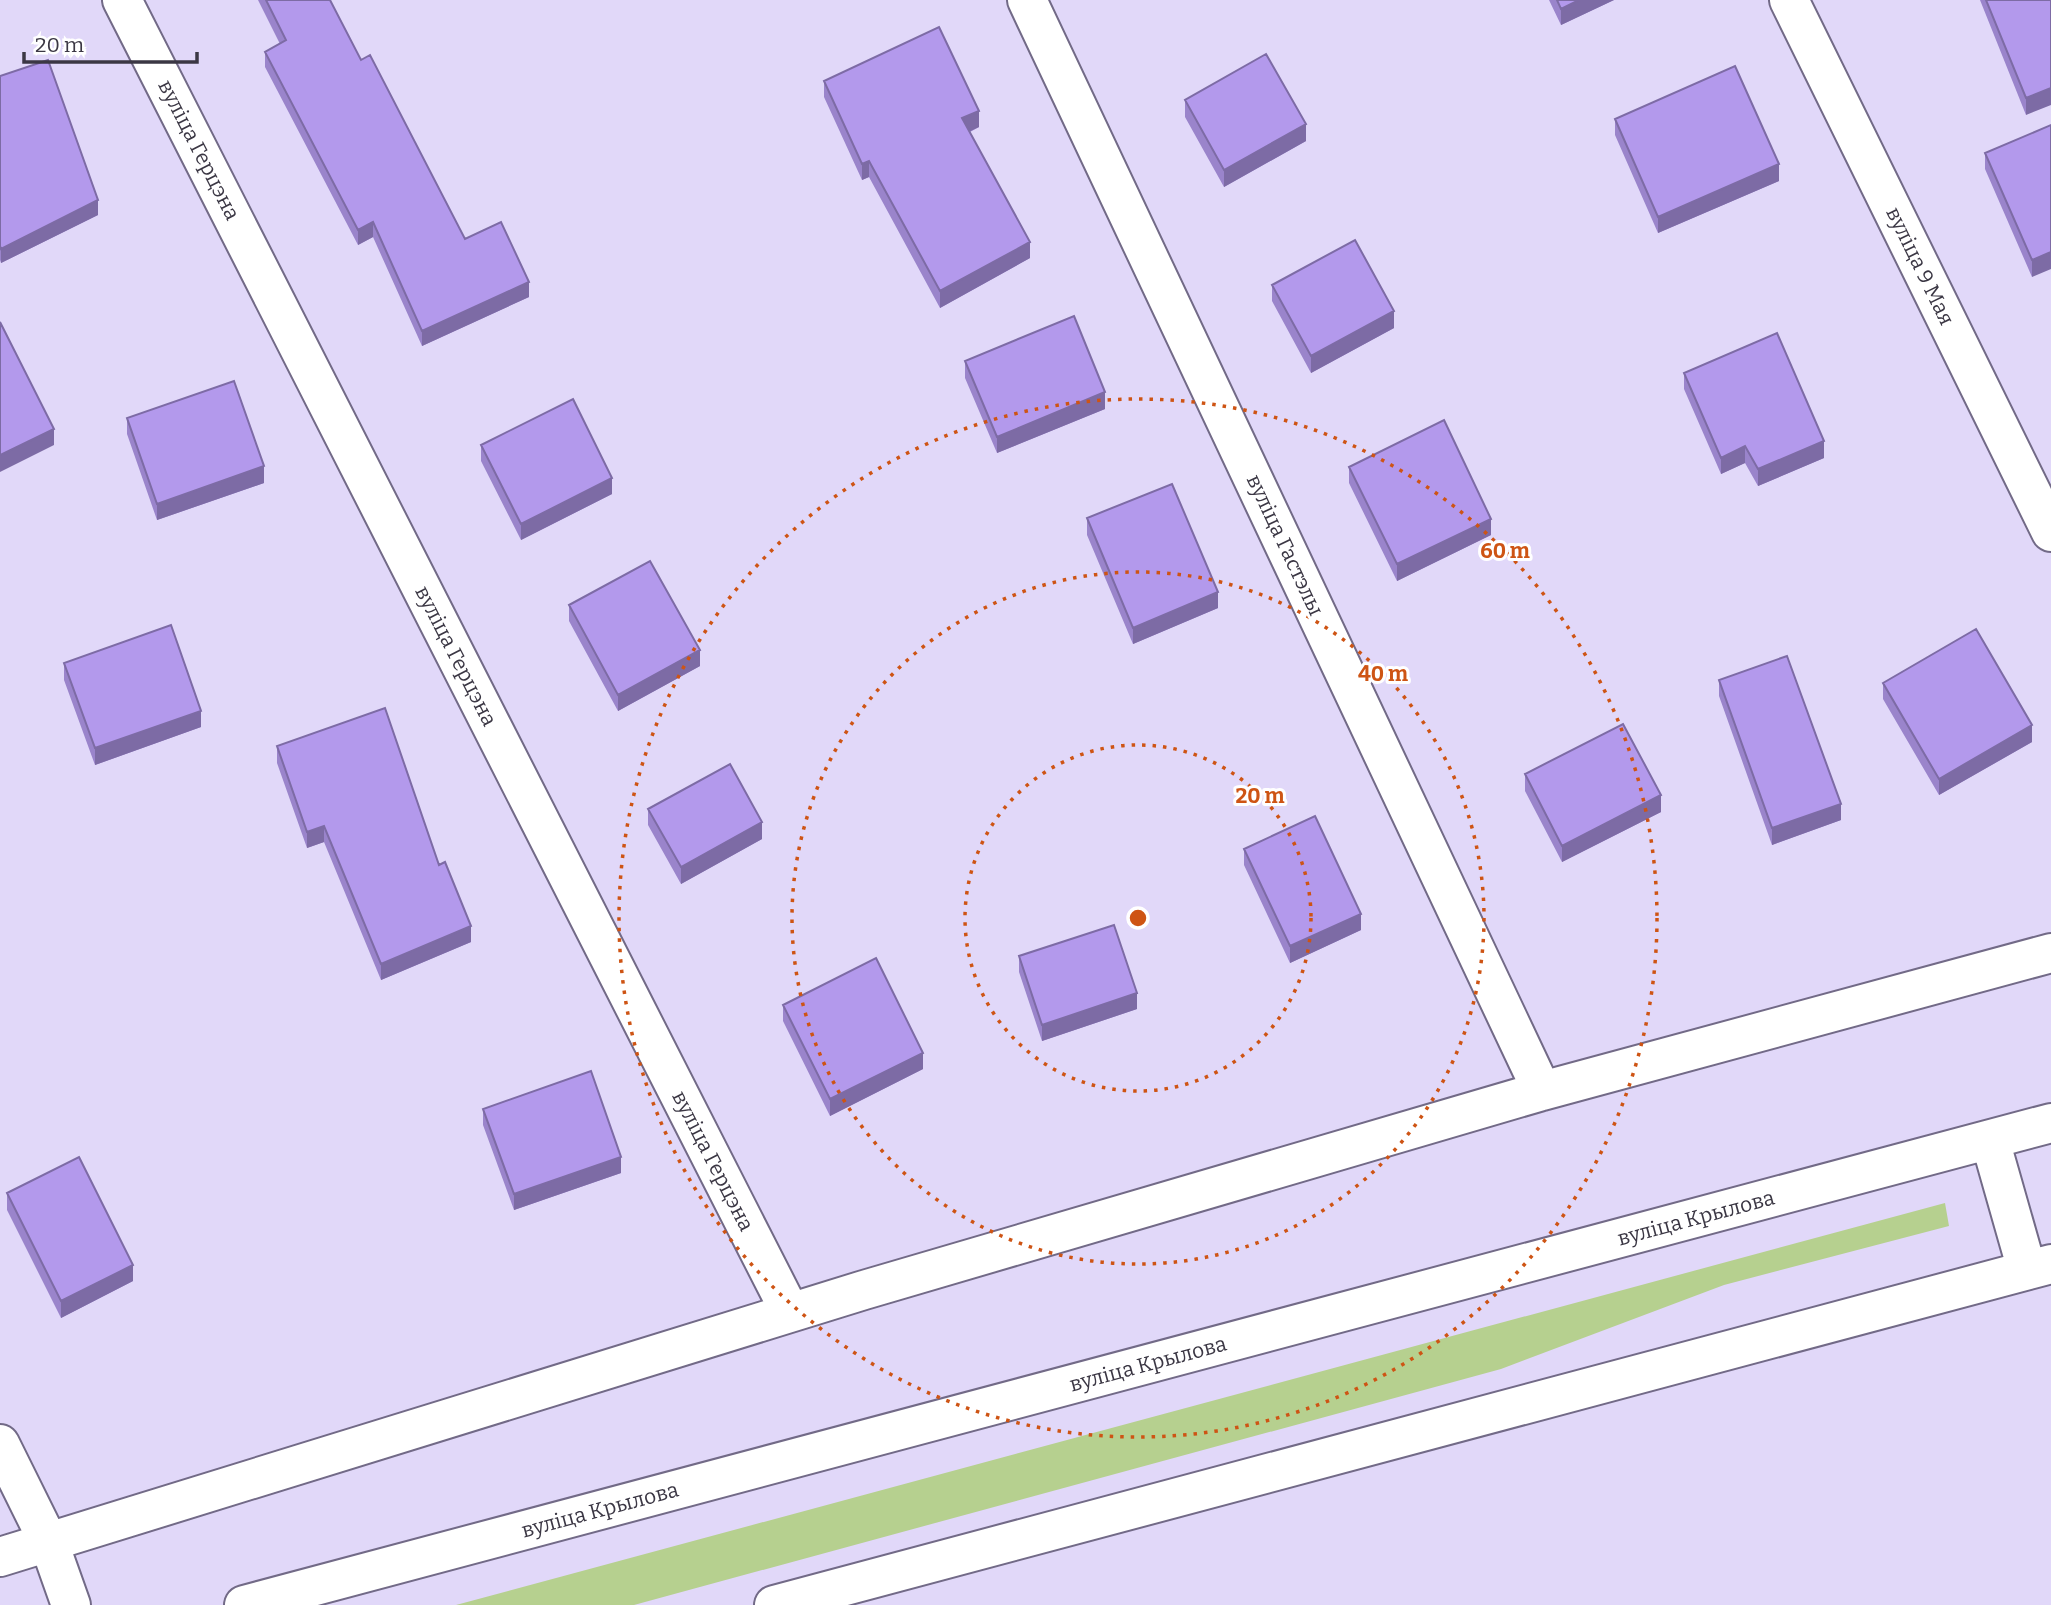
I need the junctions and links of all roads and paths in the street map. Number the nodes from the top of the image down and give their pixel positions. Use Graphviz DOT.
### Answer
graph roads {
  1 [pos="122,0"];
  2 [pos="1027,0"];
  3 [pos="1789,0"];
  4 [pos="2051,532"];
  5 [pos="2051,953"];
  6 [pos="1542,1091"];
  7 [pos="2051,1123"];
  8 [pos="1990,1140"];
  9 [pos="2039,1267"];
  10 [pos="790,1311"];
  11 [pos="0,1444"];
  12 [pos="49,1543"];
  13 [pos="0,1557"];
  14 [pos="71,1605"];
  15 [pos="244,1605"];
  16 [pos="774,1605"];
  1 -- 10 [label="street, вуліца Герцэна"];
  2 -- 6 [label="street, вуліца Гастэлы"];
  3 -- 4 [label="street, вуліца 9 Мая"];
  5 -- 6 [label="street"];
  6 -- 10 [label="street"];
  7 -- 8 [label="street, вуліца Крылова"];
  8 -- 9 [label="street"];
  8 -- 15 [label="street, вуліца Крылова"];
  9 -- 16 [label="street"];
  10 -- 12 [label="street"];
  11 -- 12 [label="street"];
  12 -- 13 [label="street"];
  12 -- 14 [label="street"];
}
